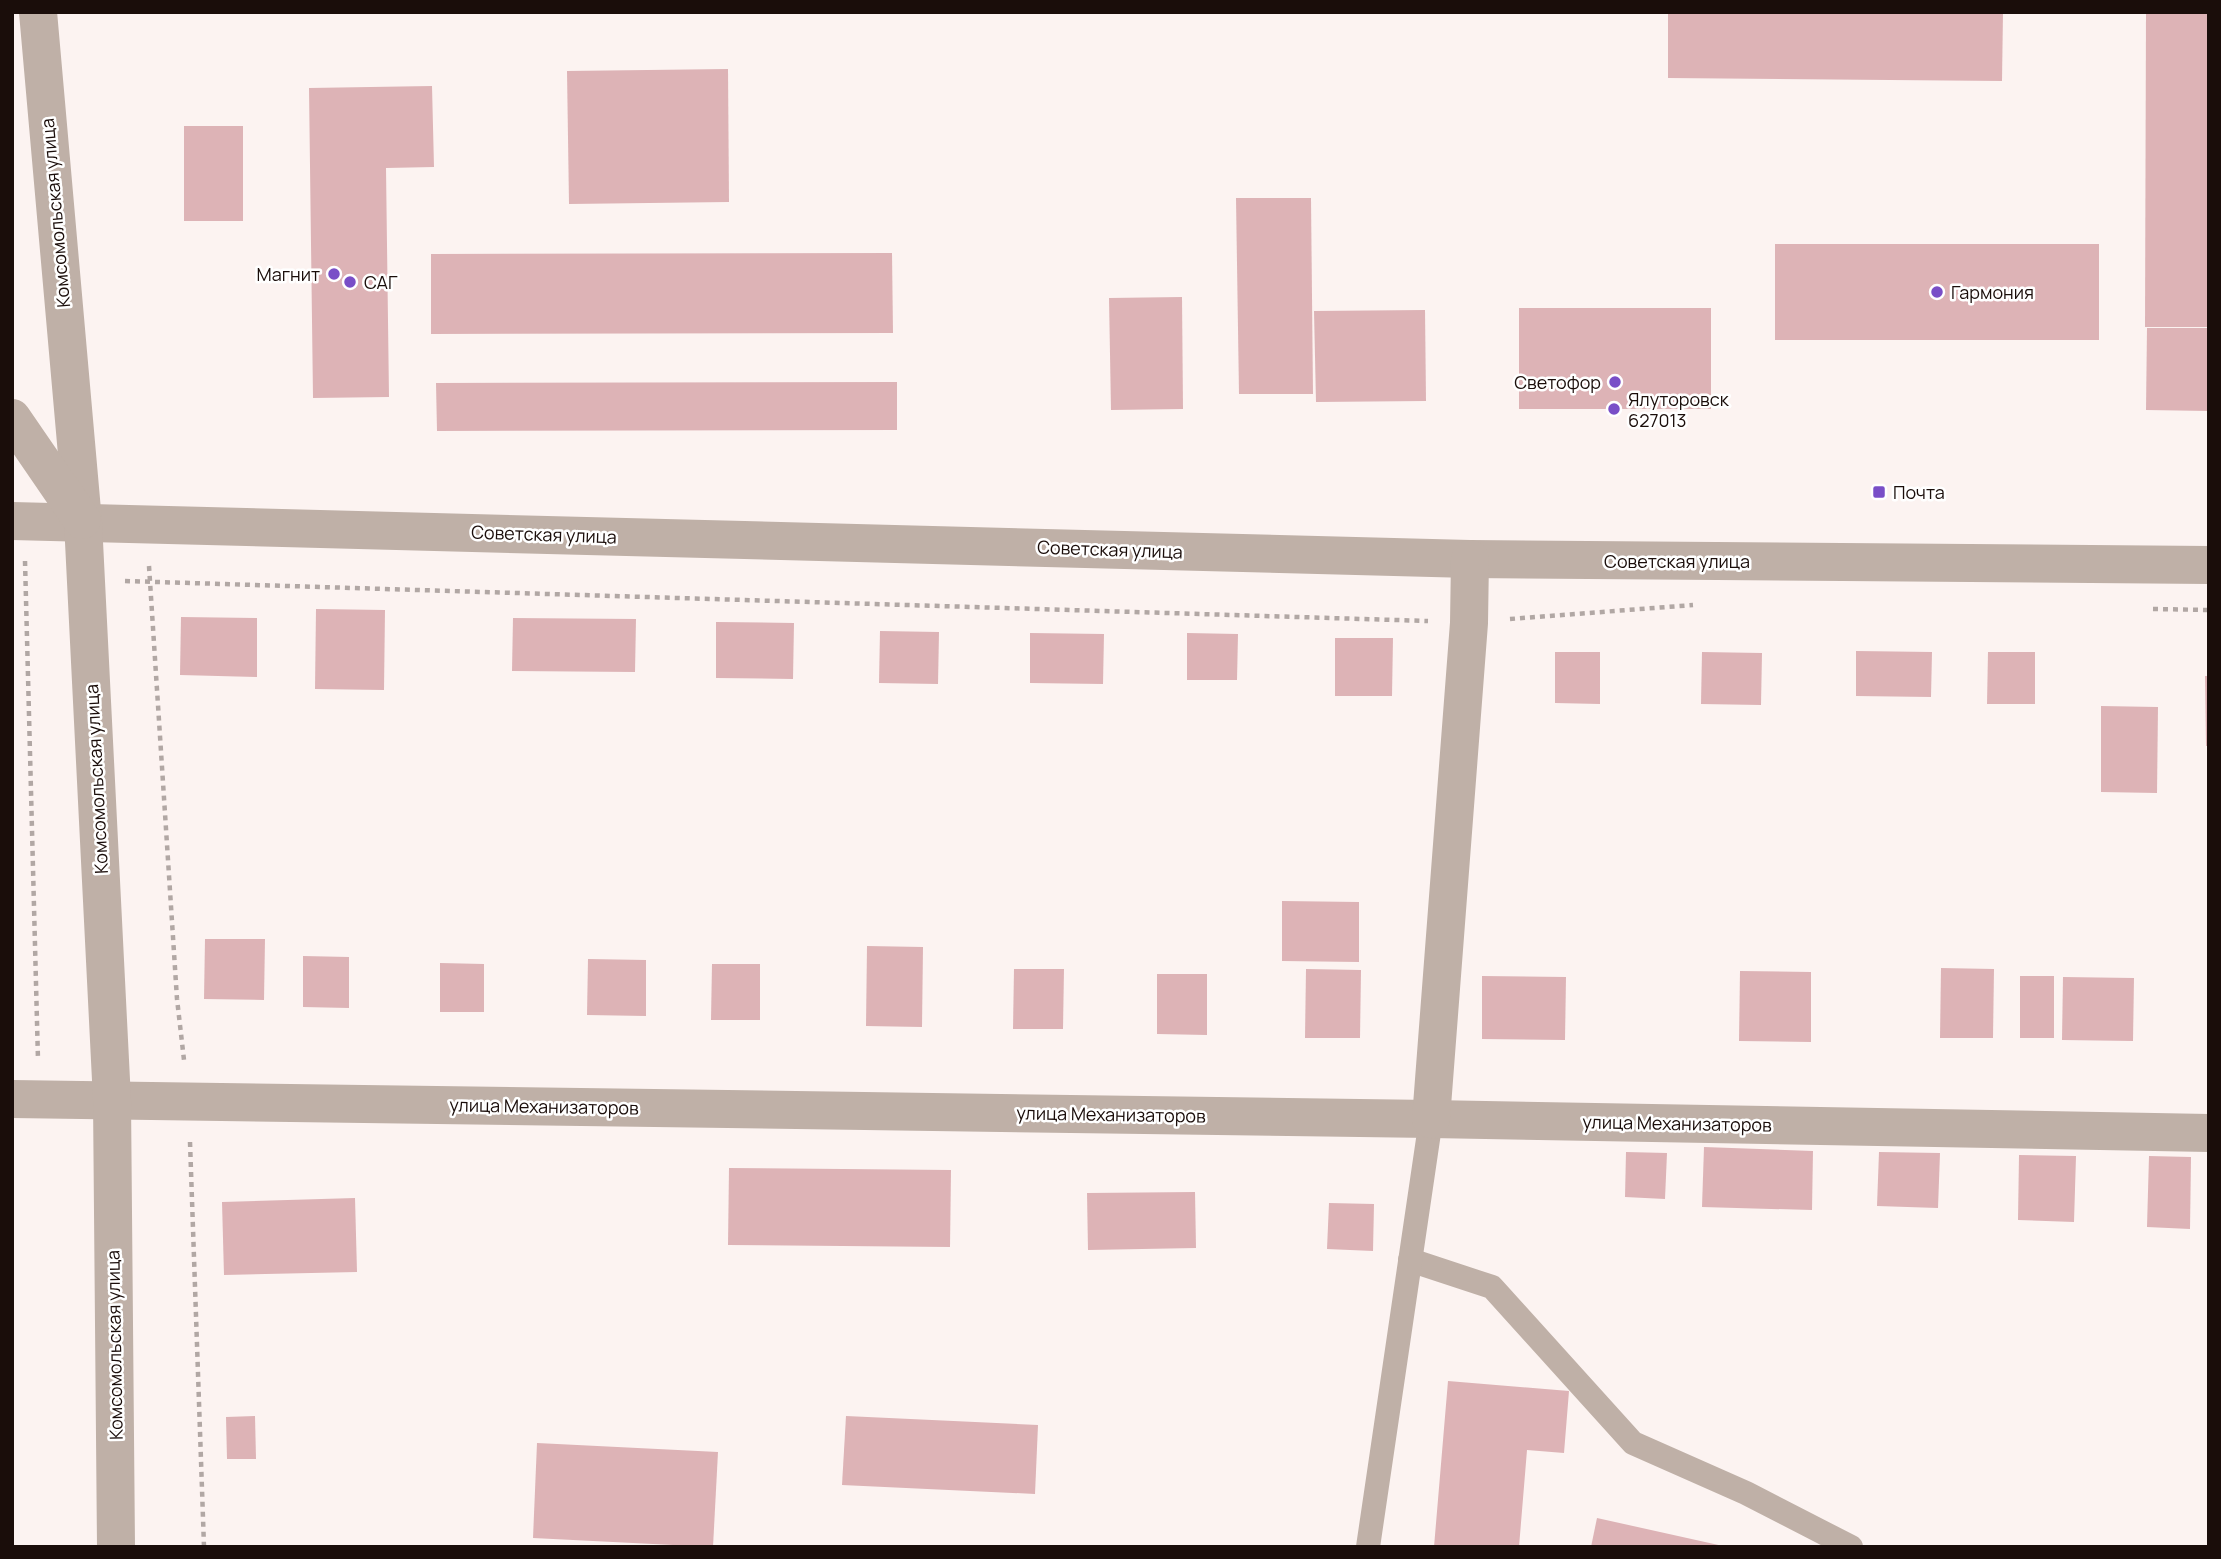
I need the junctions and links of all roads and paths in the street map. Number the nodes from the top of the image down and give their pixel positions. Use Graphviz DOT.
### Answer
graph roads {
  1 [pos="38,12"];
  2 [pos="12,418"];
  3 [pos="18,521"];
  4 [pos="83,522"];
  5 [pos="146,524"];
  6 [pos="1470,559"];
  7 [pos="2209,565"];
  8 [pos="86,579"];
  9 [pos="150,582"];
  10 [pos="1704,604"];
  11 [pos="2141,609"];
  12 [pos="2209,610"];
  13 [pos="1469,623"];
  14 [pos="26,1099"];
  15 [pos="111,1100"];
  16 [pos="189,1101"];
  17 [pos="1431,1119"];
  18 [pos="2209,1133"];
  19 [pos="1410,1260"];
  20 [pos="116,1547"];
  21 [pos="204,1547"];
  22 [pos="1368,1547"];
  23 [pos="1851,1547"];
  1 -- 4 [label="street, Комсомольская улица"];
  2 -- 4 [label="street"];
  3 -- 4 [label="street, Советская улица"];
  3 -- 14 [label="path"];
  4 -- 5 [label="street, Советская улица"];
  4 -- 8 [label="street, Комсомольская улица"];
  5 -- 6 [label="street, Советская улица"];
  5 -- 9 [label="path"];
  6 -- 7 [label="street, Советская улица"];
  6 -- 13 [label="street"];
  8 -- 9 [label="path"];
  8 -- 15 [label="street, Комсомольская улица"];
  9 -- 13 [label="path"];
  9 -- 16 [label="path"];
  10 -- 13 [label="path"];
  11 -- 12 [label="path"];
  13 -- 17 [label="street"];
  14 -- 15 [label="street, улица Механизаторов"];
  15 -- 16 [label="street, улица Механизаторов"];
  15 -- 20 [label="street, Комсомольская улица"];
  16 -- 17 [label="street, улица Механизаторов"];
  16 -- 21 [label="path"];
  17 -- 18 [label="street, улица Механизаторов"];
  17 -- 19 [label="lane"];
  19 -- 22 [label="lane"];
  19 -- 23 [label="lane"];
}
